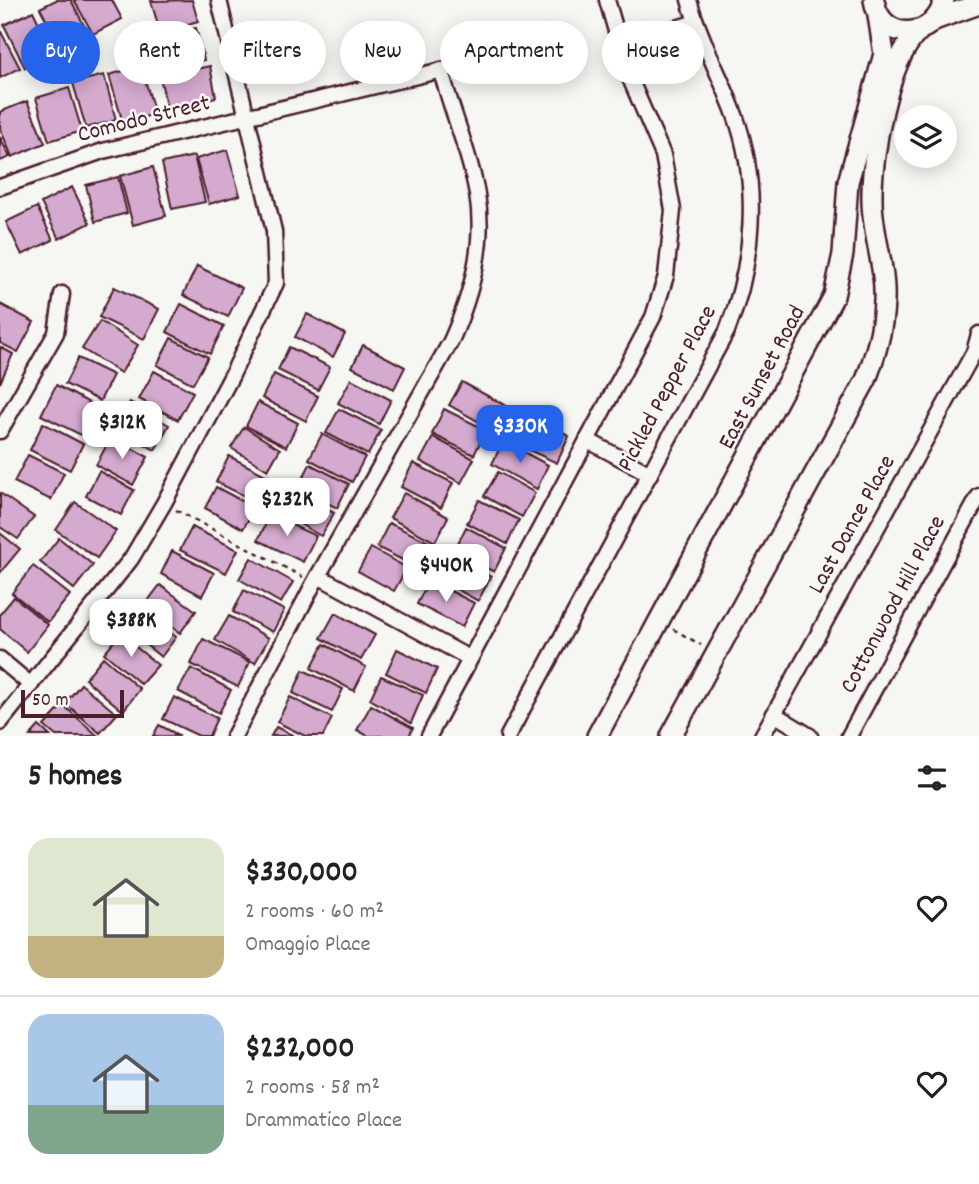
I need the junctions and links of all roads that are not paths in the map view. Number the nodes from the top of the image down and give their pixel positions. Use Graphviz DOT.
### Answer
graph roads {
  1 [pos="219,0"];
  2 [pos="607,0"];
  3 [pos="689,0"];
  4 [pos="944,0"];
  5 [pos="979,4"];
  6 [pos="876,8"];
  7 [pos="937,19"];
  8 [pos="612,21"];
  9 [pos="695,21"];
  10 [pos="918,32"];
  11 [pos="704,43"];
  12 [pos="440,70"];
  13 [pos="445,84"];
  14 [pos="634,84"];
  15 [pos="247,118"];
  16 [pos="0,187"];
  17 [pos="62,294"];
  18 [pos="979,334"];
  19 [pos="976,354"];
  20 [pos="0,431"];
  21 [pos="587,440"];
  22 [pos="650,474"];
  23 [pos="979,496"];
  24 [pos="316,580"];
  25 [pos="469,658"];
  26 [pos="0,659"];
  27 [pos="31,685"];
  28 [pos="774,714"];
  29 [pos="0,723"];
  30 [pos="234,736"];
  31 [pos="429,736"];
  32 [pos="508,736"];
  33 [pos="597,736"];
  34 [pos="671,736"];
  35 [pos="762,736"];
  36 [pos="810,736"];
  37 [pos="849,736"];
  1 -- 15 [label="street"];
  2 -- 8 [label="street"];
  3 -- 9 [label="street, Pickled Pepper Place"];
  4 -- 7 [label="main road"];
  5 -- 7 [label="main road"];
  6 -- 10 [label="main road"];
  6 -- 33 [label="main road, East Sunset Road"];
  7 -- 10 [label="main road"];
  10 -- 34 [label="main road"];
  11 -- 22 [label="street, Pickled Pepper Place"];
  12 -- 15 [label="street, Comodo Street"];
  13 -- 24 [label="street"];
  14 -- 21 [label="street"];
  15 -- 16 [label="street, Comodo Street"];
  15 -- 27 [label="street"];
  17 -- 20 [label="street"];
  18 -- 19 [label="street, Last Dance Place"];
  19 -- 28 [label="street, Last Dance Place"];
  21 -- 22 [label="street"];
  21 -- 25 [label="street"];
  22 -- 32 [label="street, Pickled Pepper Place"];
  23 -- 37 [label="street, Cottonwood Hill Place"];
  24 -- 25 [label="street"];
  24 -- 30 [label="street"];
  25 -- 31 [label="street"];
  26 -- 27 [label="street"];
  27 -- 29 [label="street"];
  28 -- 35 [label="street, Last Dance Place"];
  28 -- 36 [label="street"];
}
